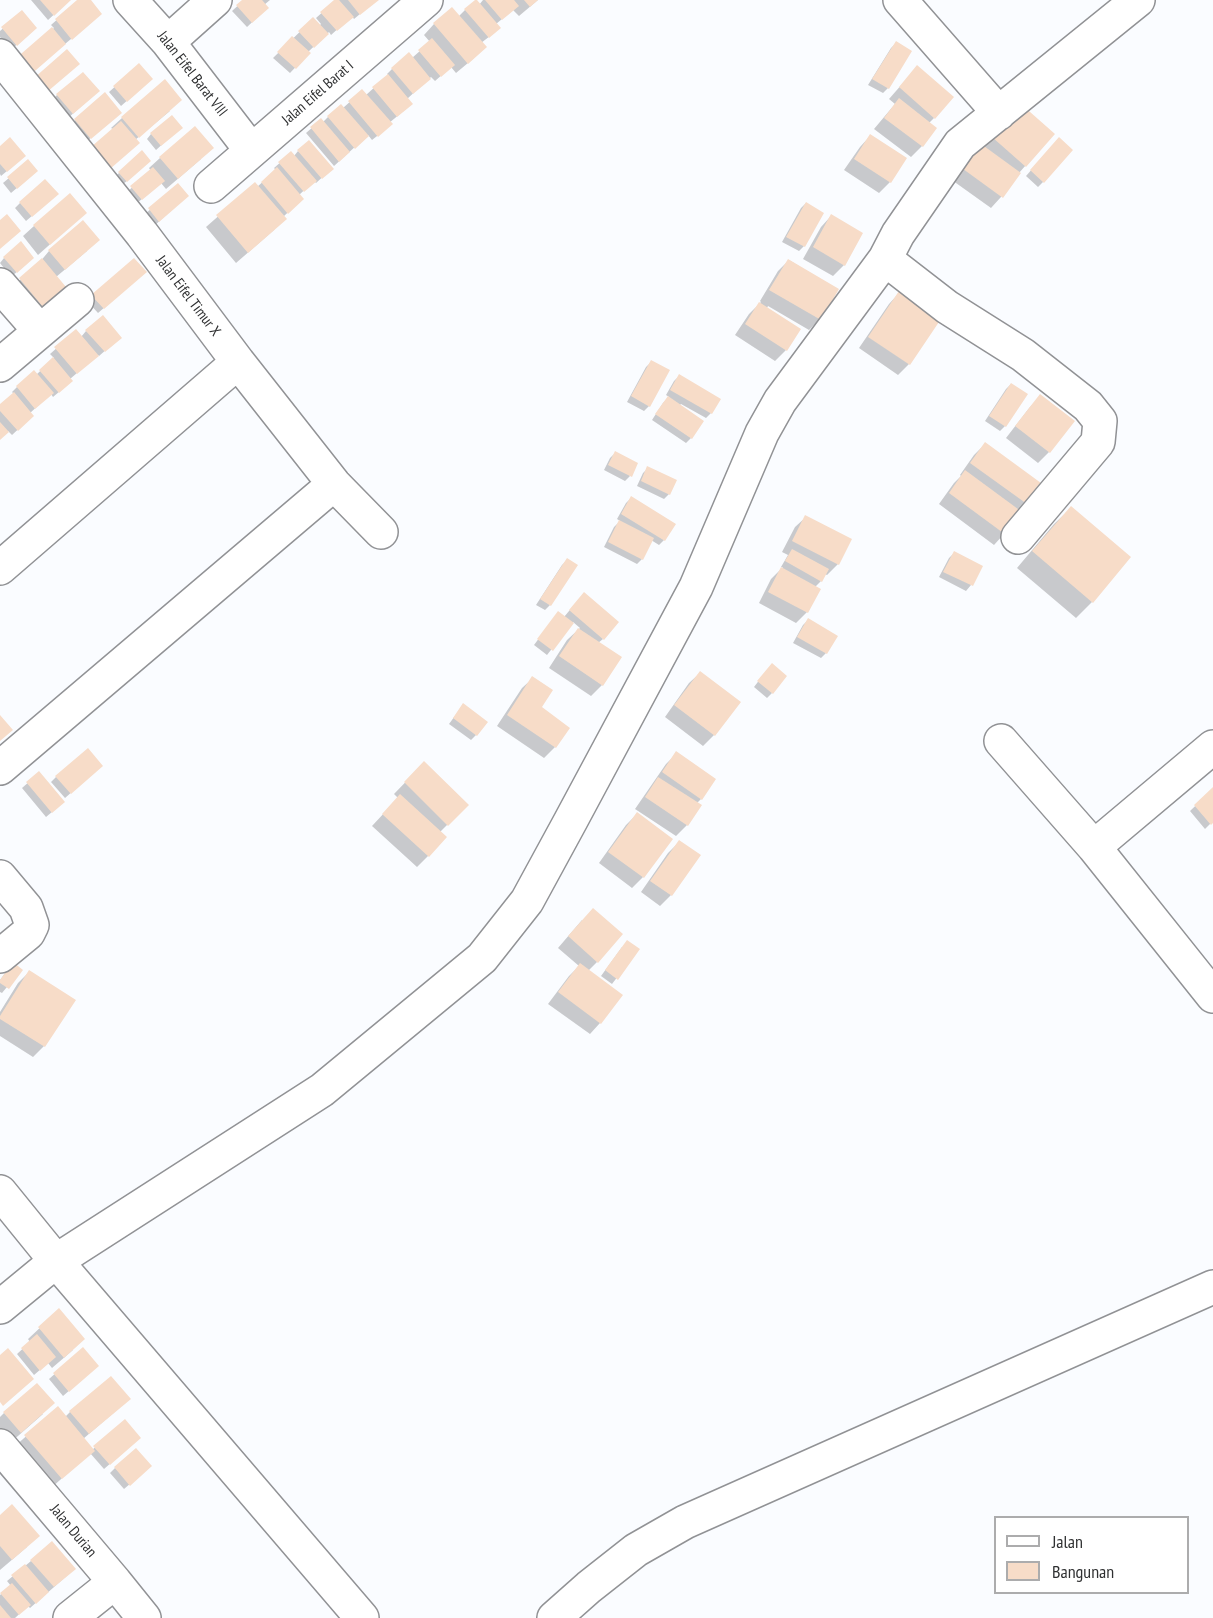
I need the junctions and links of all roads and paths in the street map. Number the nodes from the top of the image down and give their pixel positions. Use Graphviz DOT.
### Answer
graph roads {
  1 [pos="130,0"];
  2 [pos="215,0"];
  3 [pos="426,0"];
  4 [pos="900,0"];
  5 [pos="1138,0"];
  6 [pos="168,42"];
  7 [pos="0,56"];
  8 [pos="999,113"];
  9 [pos="251,150"];
  10 [pos="211,186"];
  11 [pos="885,259"];
  12 [pos="0,285"];
  13 [pos="77,300"];
  14 [pos="40,331"];
  15 [pos="238,362"];
  16 [pos="0,365"];
  17 [pos="334,484"];
  18 [pos="381,532"];
  19 [pos="1018,537"];
  20 [pos="0,568"];
  21 [pos="1001,741"];
  22 [pos="1213,747"];
  23 [pos="0,768"];
  24 [pos="1094,847"];
  25 [pos="0,876"];
  26 [pos="0,956"];
  27 [pos="1213,996"];
  28 [pos="0,1192"];
  29 [pos="56,1261"];
  30 [pos="1213,1287"];
  31 [pos="0,1307"];
  32 [pos="6,1465"];
  33 [pos="115,1582"];
  34 [pos="70,1618"];
  35 [pos="144,1618"];
  36 [pos="362,1618"];
  37 [pos="555,1618"];
  1 -- 6 [label="street, Jalan Eifel Barat VIII"];
  2 -- 6 [label="street"];
  3 -- 9 [label="street, Jalan Eifel Barat I"];
  4 -- 8 [label="street"];
  5 -- 8 [label="street"];
  6 -- 9 [label="street, Jalan Eifel Barat VIII"];
  7 -- 15 [label="street, Jalan Eifel Timur X"];
  8 -- 11 [label="street"];
  9 -- 10 [label="street, Jalan Eifel Barat I"];
  11 -- 19 [label="street"];
  11 -- 29 [label="street"];
  12 -- 14 [label="street"];
  13 -- 14 [label="street"];
  14 -- 16 [label="street"];
  15 -- 17 [label="street, Jalan Eifel Timur X"];
  15 -- 20 [label="street"];
  17 -- 18 [label="street, Jalan Eifel Timur X"];
  17 -- 23 [label="street"];
  21 -- 24 [label="street"];
  22 -- 24 [label="street"];
  24 -- 27 [label="street"];
  25 -- 26 [label="street"];
  28 -- 29 [label="street"];
  29 -- 31 [label="street"];
  29 -- 36 [label="street"];
  30 -- 37 [label="street"];
  32 -- 33 [label="street, Jalan Durian"];
  33 -- 34 [label="street"];
  33 -- 35 [label="street, Jalan Durian"];
}
